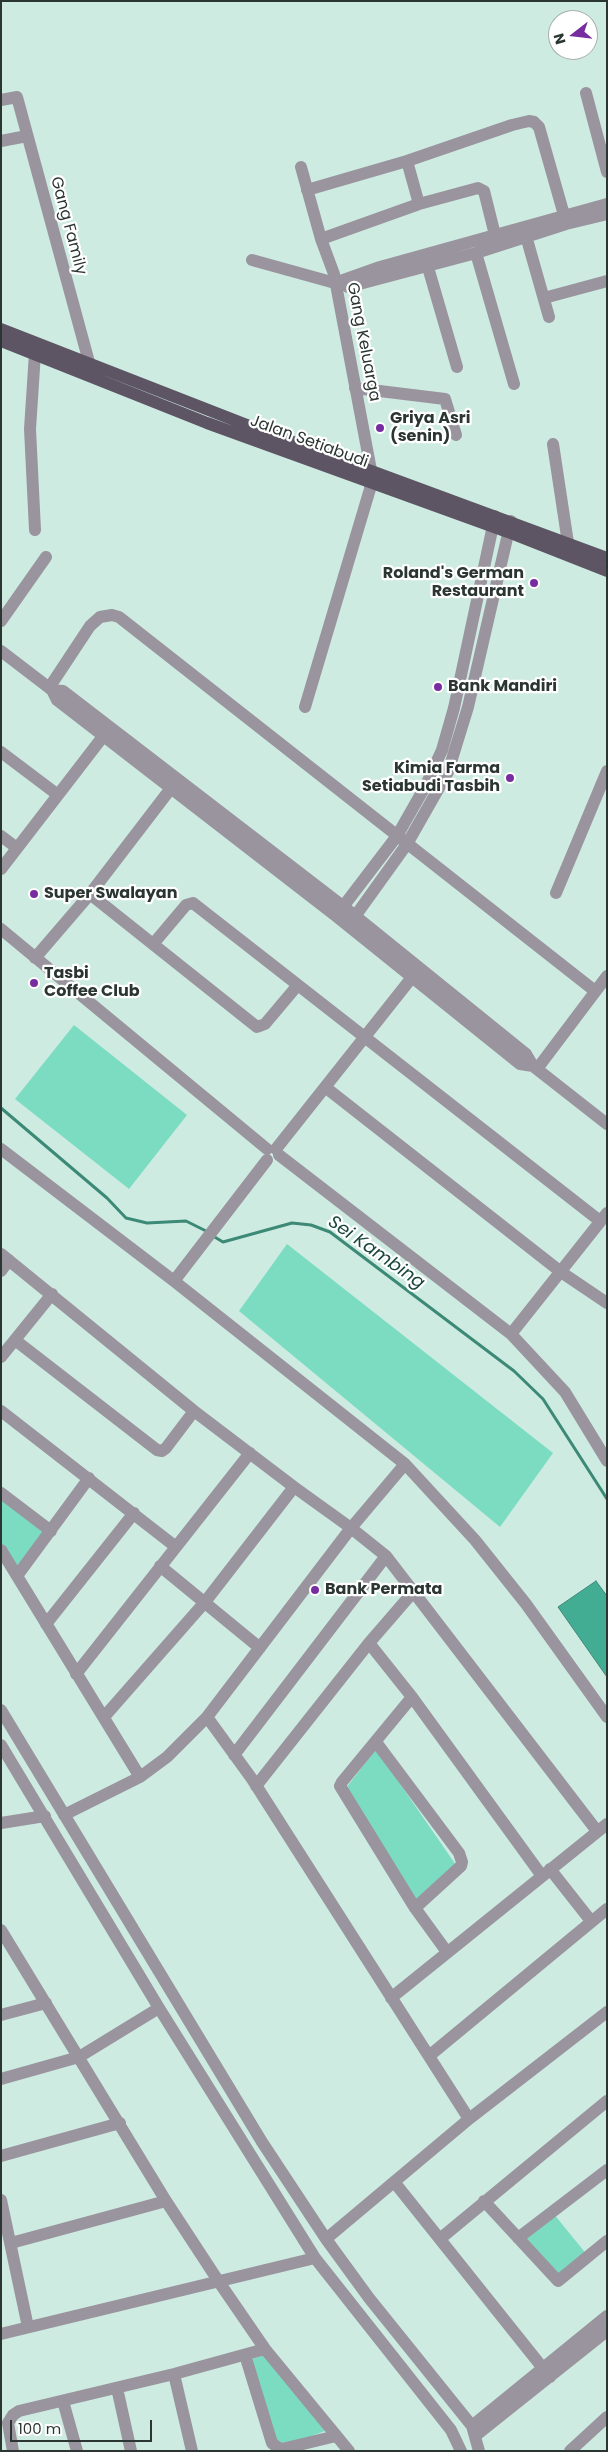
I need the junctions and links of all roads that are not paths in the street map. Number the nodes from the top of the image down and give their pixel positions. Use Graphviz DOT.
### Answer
graph roads {
  1 [pos="586,93"];
  2 [pos="1,100"];
  3 [pos="27,136"];
  4 [pos="1,141"];
  5 [pos="407,161"];
  6 [pos="301,167"];
  7 [pos="607,172"];
  8 [pos="308,190"];
  9 [pos="419,204"];
  10 [pos="607,204"];
  11 [pos="607,214"];
  12 [pos="565,220"];
  13 [pos="526,236"];
  14 [pos="320,239"];
  15 [pos="497,240"];
  16 [pos="476,253"];
  17 [pos="252,260"];
  18 [pos="426,260"];
  19 [pos="607,280"];
  20 [pos="336,283"];
  21 [pos="544,298"];
  22 [pos="548,317"];
  23 [pos="1,329"];
  24 [pos="1,341"];
  25 [pos="35,353"];
  26 [pos="89,362"];
  27 [pos="457,367"];
  28 [pos="514,384"];
  29 [pos="359,388"];
  30 [pos="456,435"];
  31 [pos="553,444"];
  32 [pos="373,479"];
  33 [pos="494,521"];
  34 [pos="509,526"];
  35 [pos="35,530"];
  36 [pos="568,543"];
  37 [pos="46,557"];
  38 [pos="607,558"];
  39 [pos="607,571"];
  40 [pos="1,621"];
  41 [pos="1,651"];
  42 [pos="463,664"];
  43 [pos="477,668"];
  44 [pos="50,689"];
  45 [pos="455,703"];
  46 [pos="468,707"];
  47 [pos="305,708"];
  48 [pos="107,732"];
  49 [pos="1,752"];
  50 [pos="607,771"];
  51 [pos="174,783"];
  52 [pos="58,794"];
  53 [pos="1,836"];
  54 [pos="397,836"];
  55 [pos="407,844"];
  56 [pos="17,848"];
  57 [pos="1,869"];
  58 [pos="556,893"];
  59 [pos="90,894"];
  60 [pos="340,912"];
  61 [pos="352,921"];
  62 [pos="1,930"];
  63 [pos="154,943"];
  64 [pos="35,958"];
  65 [pos="416,972"];
  66 [pos="607,976"];
  67 [pos="297,986"];
  68 [pos="595,991"];
  69 [pos="365,1036"];
  70 [pos="535,1068"];
  71 [pos="325,1087"];
  72 [pos="607,1124"];
  73 [pos="2,1151"];
  74 [pos="272,1153"];
  75 [pos="604,1217"];
  76 [pos="4,1262"];
  77 [pos="560,1272"];
  78 [pos="174,1281"];
  79 [pos="52,1294"];
  80 [pos="607,1304"];
  81 [pos="511,1334"];
  82 [pos="15,1340"];
  83 [pos="1,1357"];
  84 [pos="1,1411"];
  85 [pos="194,1411"];
  86 [pos="250,1453"];
  87 [pos="607,1461"];
  88 [pos="405,1464"];
  89 [pos="89,1478"];
  90 [pos="294,1487"];
  91 [pos="1,1493"];
  92 [pos="134,1513"];
  93 [pos="351,1528"];
  94 [pos="51,1531"];
  95 [pos="176,1547"];
  96 [pos="1,1550"];
  97 [pos="386,1556"];
  98 [pos="160,1566"];
  99 [pos="17,1576"];
  100 [pos="414,1591"];
  101 [pos="205,1602"];
  102 [pos="46,1624"];
  103 [pos="369,1643"];
  104 [pos="260,1648"];
  105 [pos="76,1674"];
  106 [pos="412,1697"];
  107 [pos="1,1710"];
  108 [pos="104,1717"];
  109 [pos="207,1717"];
  110 [pos="607,1717"];
  111 [pos="19,1740"];
  112 [pos="376,1742"];
  113 [pos="3,1747"];
  114 [pos="234,1755"];
  115 [pos="140,1777"];
  116 [pos="256,1786"];
  117 [pos="64,1814"];
  118 [pos="45,1816"];
  119 [pos="1,1823"];
  120 [pos="602,1828"];
  121 [pos="546,1873"];
  122 [pos="104,1882"];
  123 [pos="90,1892"];
  124 [pos="415,1908"];
  125 [pos="607,1909"];
  126 [pos="591,1921"];
  127 [pos="3,1936"];
  128 [pos="447,1952"];
  129 [pos="391,1998"];
  130 [pos="46,2003"];
  131 [pos="159,2008"];
  132 [pos="607,2012"];
  133 [pos="1,2015"];
  134 [pos="429,2056"];
  135 [pos="79,2057"];
  136 [pos="1,2079"];
  137 [pos="607,2101"];
  138 [pos="469,2119"];
  139 [pos="120,2123"];
  140 [pos="262,2142"];
  141 [pos="248,2152"];
  142 [pos="1,2156"];
  143 [pos="607,2170"];
  144 [pos="395,2183"];
  145 [pos="1,2200"];
  146 [pos="166,2201"];
  147 [pos="484,2201"];
  148 [pos="441,2238"];
  149 [pos="518,2238"];
  150 [pos="326,2239"];
  151 [pos="607,2241"];
  152 [pos="11,2243"];
  153 [pos="315,2258"];
  154 [pos="219,2282"];
  155 [pos="369,2298"];
  156 [pos="354,2310"];
  157 [pos="607,2316"];
  158 [pos="28,2327"];
  159 [pos="607,2331"];
  160 [pos="1,2334"];
  161 [pos="265,2349"];
  162 [pos="245,2355"];
  163 [pos="547,2373"];
  164 [pos="174,2374"];
  165 [pos="117,2388"];
  166 [pos="64,2401"];
  167 [pos="607,2417"];
  168 [pos="474,2431"];
  169 [pos="336,2436"];
  170 [pos="13,2451"];
  171 [pos="77,2451"];
  172 [pos="131,2451"];
  173 [pos="192,2451"];
  174 [pos="349,2451"];
  175 [pos="461,2451"];
  176 [pos="479,2451"];
  177 [pos="570,2451"];
  1 -- 7 [label="street"];
  2 -- 3 [label="street, Gang Family"];
  3 -- 4 [label="street"];
  3 -- 26 [label="street, Gang Family"];
  5 -- 8 [label="street"];
  5 -- 9 [label="street"];
  5 -- 12 [label="street"];
  6 -- 8 [label="street, Gang Keluarga"];
  8 -- 14 [label="street, Gang Keluarga"];
  9 -- 14 [label="street"];
  9 -- 15 [label="street"];
  10 -- 12 [label="street"];
  11 -- 12 [label="street"];
  12 -- 13 [label="street"];
  12 -- 15 [label="street"];
  13 -- 15 [label="street"];
  13 -- 21 [label="street"];
  14 -- 20 [label="street, Gang Keluarga"];
  15 -- 16 [label="street"];
  15 -- 18 [label="street"];
  16 -- 18 [label="street"];
  16 -- 28 [label="street"];
  17 -- 20 [label="street"];
  18 -- 20 [label="street"];
  18 -- 27 [label="street"];
  19 -- 21 [label="street"];
  20 -- 29 [label="street, Gang Keluarga"];
  21 -- 22 [label="street"];
  23 -- 26 [label="main road, Jalan Setiabudi"];
  24 -- 25 [label="main road, Jalan Setiabudi"];
  25 -- 32 [label="main road, Jalan Setiabudi"];
  25 -- 35 [label="street"];
  26 -- 32 [label="main road, Jalan Setiabudi"];
  29 -- 30 [label="street"];
  29 -- 32 [label="street, Gang Keluarga"];
  31 -- 36 [label="street"];
  32 -- 33 [label="main road, Jalan Setiabudi"];
  32 -- 47 [label="street"];
  33 -- 34 [label="main road, Jalan Setiabudi"];
  33 -- 42 [label="street"];
  34 -- 36 [label="main road, Jalan Setiabudi"];
  34 -- 39 [label="main road, Jalan Setiabudi"];
  34 -- 43 [label="street"];
  36 -- 38 [label="main road, Jalan Setiabudi"];
  37 -- 40 [label="street"];
  41 -- 44 [label="street"];
  42 -- 43 [label="street"];
  42 -- 45 [label="street"];
  43 -- 46 [label="street"];
  44 -- 48 [label="street"];
  44 -- 54 [label="street"];
  45 -- 46 [label="street"];
  45 -- 54 [label="street"];
  46 -- 55 [label="street"];
  48 -- 51 [label="street"];
  48 -- 52 [label="street"];
  49 -- 52 [label="street"];
  50 -- 58 [label="street"];
  51 -- 59 [label="street"];
  51 -- 60 [label="street"];
  52 -- 56 [label="street"];
  53 -- 56 [label="street"];
  54 -- 55 [label="street"];
  54 -- 60 [label="street"];
  55 -- 61 [label="street"];
  55 -- 68 [label="street"];
  56 -- 57 [label="street"];
  59 -- 63 [label="street"];
  59 -- 64 [label="street"];
  60 -- 61 [label="street"];
  61 -- 65 [label="street"];
  62 -- 64 [label="street"];
  63 -- 67 [label="street"];
  63 -- 67 [label="street"];
  64 -- 74 [label="street"];
  65 -- 69 [label="street"];
  65 -- 70 [label="street"];
  66 -- 68 [label="street"];
  67 -- 69 [label="street"];
  68 -- 70 [label="street"];
  69 -- 71 [label="street"];
  69 -- 75 [label="street"];
  70 -- 72 [label="street"];
  71 -- 74 [label="street"];
  71 -- 77 [label="street"];
  73 -- 78 [label="street"];
  74 -- 78 [label="street"];
  74 -- 81 [label="street"];
  75 -- 77 [label="street"];
  76 -- 79 [label="street"];
  77 -- 80 [label="street"];
  77 -- 81 [label="street"];
  78 -- 88 [label="street"];
  79 -- 82 [label="street"];
  79 -- 85 [label="street"];
  81 -- 87 [label="street"];
  82 -- 83 [label="street"];
  82 -- 85 [label="street"];
  84 -- 89 [label="street"];
  85 -- 86 [label="street"];
  86 -- 90 [label="street"];
  86 -- 95 [label="street"];
  88 -- 93 [label="street"];
  88 -- 110 [label="street"];
  89 -- 92 [label="street"];
  89 -- 94 [label="street"];
  90 -- 93 [label="street"];
  90 -- 101 [label="street"];
  91 -- 94 [label="street"];
  92 -- 95 [label="street"];
  92 -- 102 [label="street"];
  93 -- 97 [label="street"];
  93 -- 104 [label="street"];
  94 -- 99 [label="street"];
  95 -- 98 [label="street"];
  96 -- 99 [label="street"];
  97 -- 100 [label="street"];
  97 -- 114 [label="street"];
  98 -- 101 [label="street"];
  98 -- 105 [label="street"];
  99 -- 102 [label="street"];
  100 -- 103 [label="street"];
  100 -- 120 [label="street"];
  101 -- 104 [label="street"];
  101 -- 108 [label="street"];
  102 -- 105 [label="street"];
  103 -- 106 [label="street"];
  103 -- 116 [label="street"];
  104 -- 109 [label="street"];
  105 -- 108 [label="street"];
  106 -- 112 [label="street"];
  106 -- 121 [label="street"];
  107 -- 111 [label="street"];
  108 -- 115 [label="street"];
  109 -- 114 [label="street"];
  109 -- 115 [label="street"];
  111 -- 113 [label="street"];
  111 -- 117 [label="street"];
  112 -- 124 [label="street"];
  112 -- 124 [label="street"];
  113 -- 118 [label="street"];
  114 -- 116 [label="street"];
  115 -- 117 [label="street"];
  116 -- 129 [label="street"];
  117 -- 122 [label="street"];
  118 -- 119 [label="street"];
  118 -- 123 [label="street"];
  120 -- 121 [label="street"];
  121 -- 126 [label="street"];
  121 -- 128 [label="street"];
  122 -- 123 [label="street"];
  122 -- 140 [label="street"];
  123 -- 131 [label="street"];
  124 -- 128 [label="street"];
  125 -- 126 [label="street"];
  126 -- 134 [label="street"];
  127 -- 130 [label="street"];
  128 -- 129 [label="street"];
  129 -- 134 [label="street"];
  130 -- 133 [label="street"];
  130 -- 135 [label="street"];
  131 -- 135 [label="street"];
  131 -- 141 [label="street"];
  132 -- 138 [label="street"];
  134 -- 138 [label="street"];
  135 -- 136 [label="street"];
  135 -- 139 [label="street"];
  137 -- 147 [label="street"];
  138 -- 144 [label="street"];
  139 -- 142 [label="street"];
  139 -- 146 [label="street"];
  140 -- 141 [label="street"];
  140 -- 150 [label="street"];
  141 -- 153 [label="street"];
  143 -- 149 [label="street"];
  144 -- 148 [label="street"];
  144 -- 150 [label="street"];
  145 -- 152 [label="street"];
  146 -- 152 [label="street"];
  146 -- 154 [label="street"];
  147 -- 148 [label="street"];
  147 -- 149 [label="street"];
  148 -- 163 [label="street"];
  149 -- 151 [label="street"];
  150 -- 155 [label="street"];
  152 -- 158 [label="street"];
  153 -- 154 [label="street"];
  153 -- 156 [label="street"];
  154 -- 158 [label="street"];
  154 -- 161 [label="street"];
  155 -- 156 [label="street"];
  155 -- 168 [label="street"];
  156 -- 175 [label="street"];
  157 -- 163 [label="street"];
  158 -- 160 [label="street"];
  159 -- 163 [label="street"];
  161 -- 162 [label="street"];
  161 -- 169 [label="street"];
  162 -- 164 [label="street"];
  162 -- 169 [label="street"];
  163 -- 168 [label="street"];
  164 -- 165 [label="street"];
  164 -- 173 [label="street"];
  165 -- 166 [label="street"];
  165 -- 172 [label="street"];
  166 -- 170 [label="street"];
  166 -- 171 [label="street"];
  167 -- 177 [label="street"];
  168 -- 176 [label="street"];
  169 -- 174 [label="street"];
}
